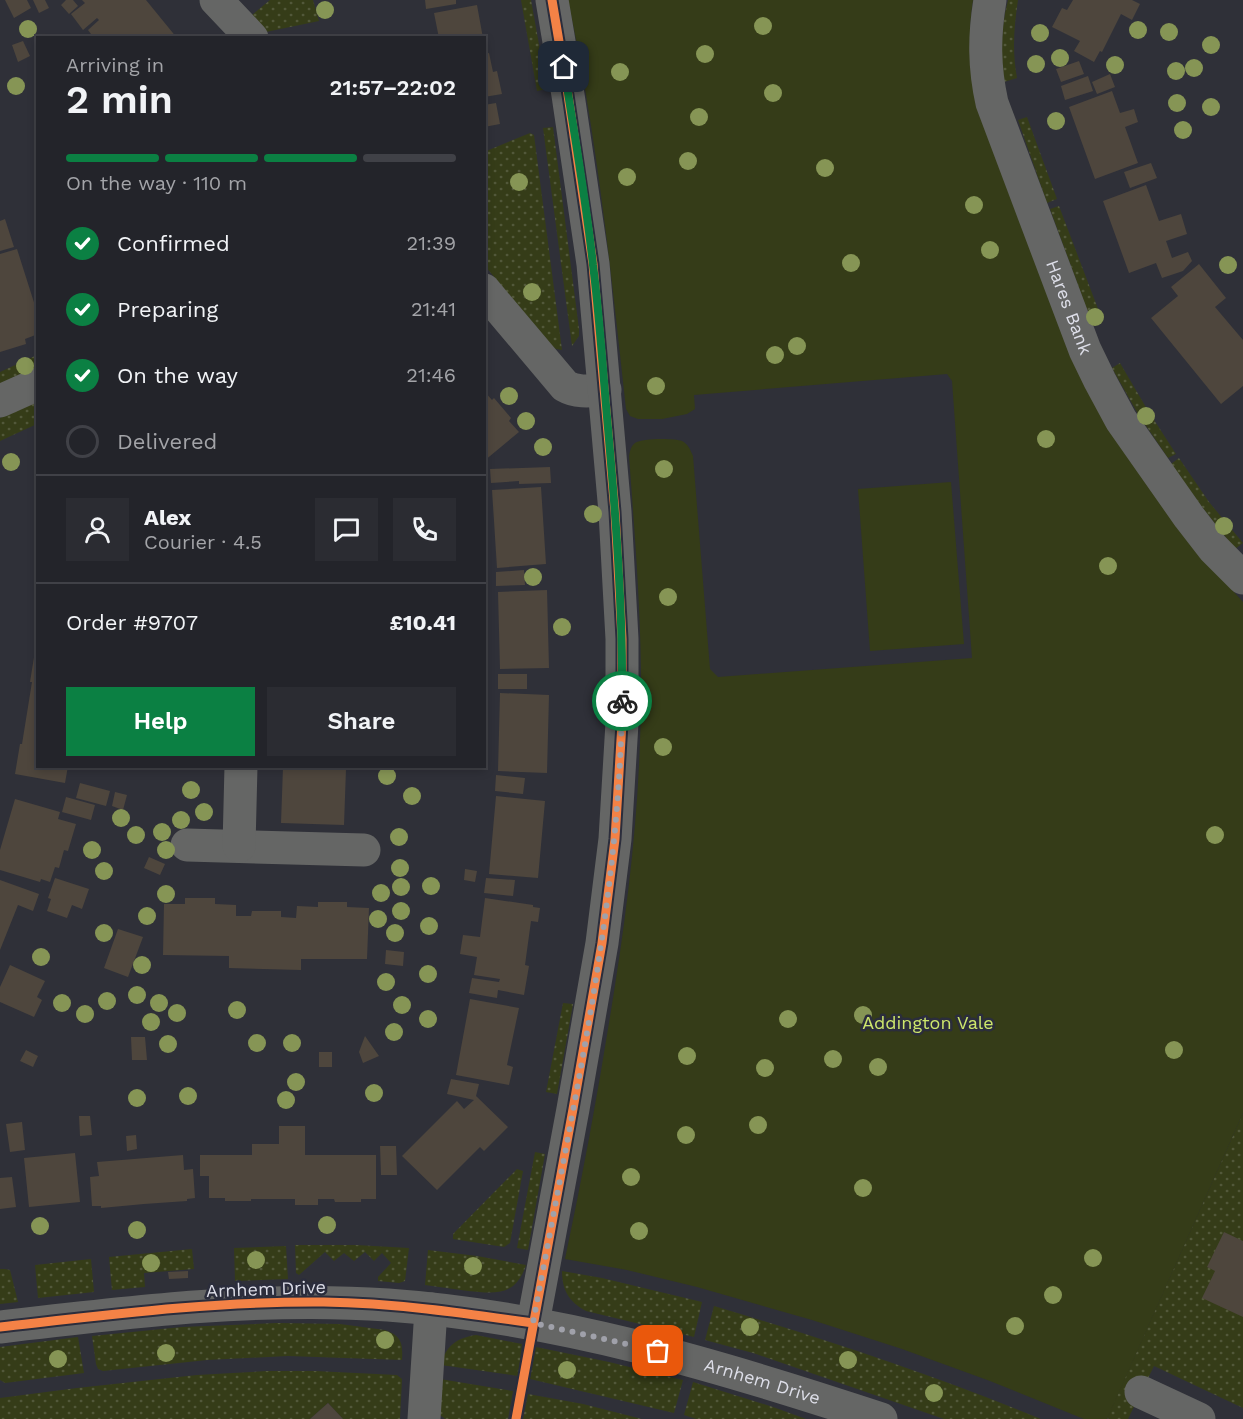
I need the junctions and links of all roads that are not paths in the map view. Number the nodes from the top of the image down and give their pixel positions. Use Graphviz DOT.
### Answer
graph roads {
  1 [pos="216,0"];
  2 [pos="552,0"];
  3 [pos="990,0"];
  4 [pos="250,36"];
  5 [pos="486,292"];
  6 [pos="36,385"];
  7 [pos="605,390"];
  8 [pos="0,401"];
  9 [pos="1243,578"];
  10 [pos="241,768"];
  11 [pos="187,845"];
  12 [pos="238,846"];
  13 [pos="364,850"];
  14 [pos="431,1309"];
  15 [pos="533,1323"];
  16 [pos="0,1327"];
  17 [pos="1141,1392"];
  18 [pos="424,1419"];
  19 [pos="881,1419"];
  20 [pos="1199,1419"];
  1 -- 4 [label="street"];
  2 -- 7 [label="street"];
  3 -- 9 [label="street, Hares Bank"];
  5 -- 7 [label="street"];
  6 -- 8 [label="street"];
  7 -- 15 [label="street"];
  10 -- 12 [label="street"];
  11 -- 12 [label="street"];
  12 -- 13 [label="street"];
  14 -- 15 [label="street, Arnhem Drive"];
  14 -- 16 [label="street, Arnhem Drive"];
  14 -- 18 [label="street"];
  15 -- 19 [label="street, Arnhem Drive"];
  17 -- 20 [label="street"];
}
